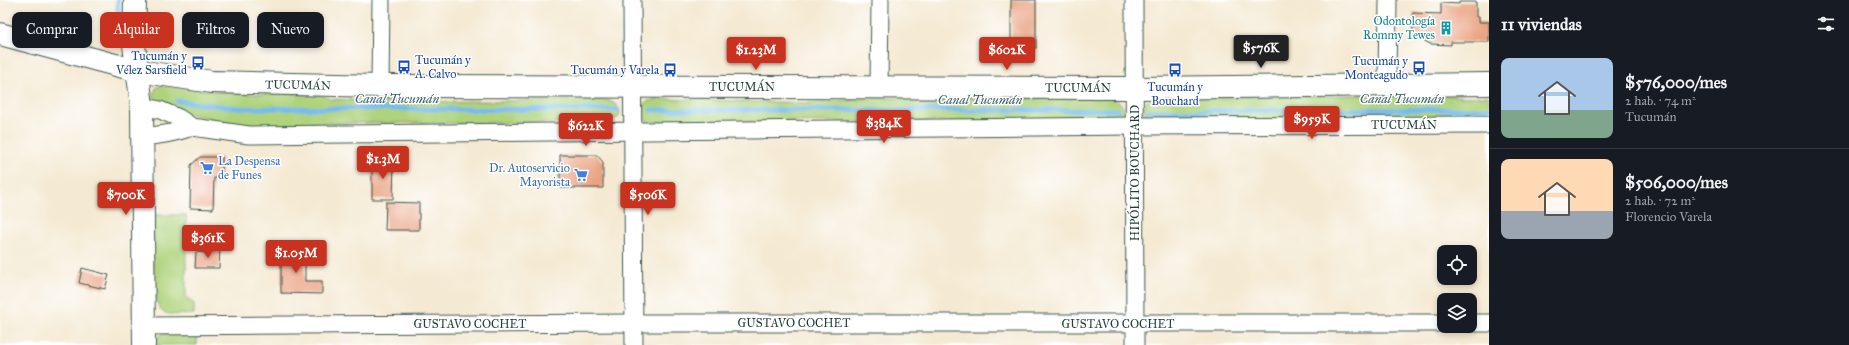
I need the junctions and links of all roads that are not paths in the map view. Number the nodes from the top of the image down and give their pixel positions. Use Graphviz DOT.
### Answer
graph roads {
  1 [pos="135,0"];
  2 [pos="380,0"];
  3 [pos="632,0"];
  4 [pos="880,0"];
  5 [pos="1134,0"];
  6 [pos="1388,0"];
  7 [pos="0,34"];
  8 [pos="138,72"];
  9 [pos="1489,84"];
  10 [pos="380,86"];
  11 [pos="1387,86"];
  12 [pos="632,87"];
  13 [pos="880,88"];
  14 [pos="1135,88"];
  15 [pos="142,106"];
  16 [pos="1489,125"];
  17 [pos="1134,126"];
  18 [pos="192,127"];
  19 [pos="633,132"];
  20 [pos="143,136"];
  21 [pos="634,323"];
  22 [pos="1437,323"];
  23 [pos="1477,323"];
  24 [pos="1489,323"];
  25 [pos="1135,324"];
  26 [pos="144,335"];
  27 [pos="634,345"];
  28 [pos="1136,345"];
  1 -- 8 [label="main road"];
  2 -- 10 [label="street"];
  3 -- 12 [label="street"];
  4 -- 13 [label="street"];
  5 -- 14 [label="street, HIPÓLITO BOUCHARD"];
  6 -- 11 [label="street"];
  7 -- 8 [label="main road, TUCUMÁN"];
  8 -- 10 [label="main road, TUCUMÁN"];
  8 -- 15 [label="main road"];
  9 -- 11 [label="main road, TUCUMÁN"];
  10 -- 12 [label="main road, TUCUMÁN"];
  11 -- 14 [label="main road, TUCUMÁN"];
  12 -- 13 [label="main road, TUCUMÁN"];
  12 -- 19 [label="street"];
  13 -- 14 [label="main road, TUCUMÁN"];
  14 -- 17 [label="street, HIPÓLITO BOUCHARD"];
  15 -- 18 [label="street, TUCUMÁN"];
  15 -- 20 [label="main road"];
  16 -- 17 [label="street, TUCUMÁN"];
  17 -- 19 [label="street, TUCUMÁN"];
  17 -- 25 [label="street, HIPÓLITO BOUCHARD"];
  18 -- 19 [label="street, TUCUMÁN"];
  18 -- 20 [label="street, TUCUMÁN"];
  19 -- 21 [label="street"];
  20 -- 26 [label="main road"];
  21 -- 25 [label="street, GUSTAVO COCHET"];
  21 -- 26 [label="street, GUSTAVO COCHET"];
  21 -- 27 [label="street"];
  22 -- 25 [label="street, GUSTAVO COCHET"];
  23 -- 24 [label="street"];
  25 -- 28 [label="street, HIPÓLITO BOUCHARD"];
}
